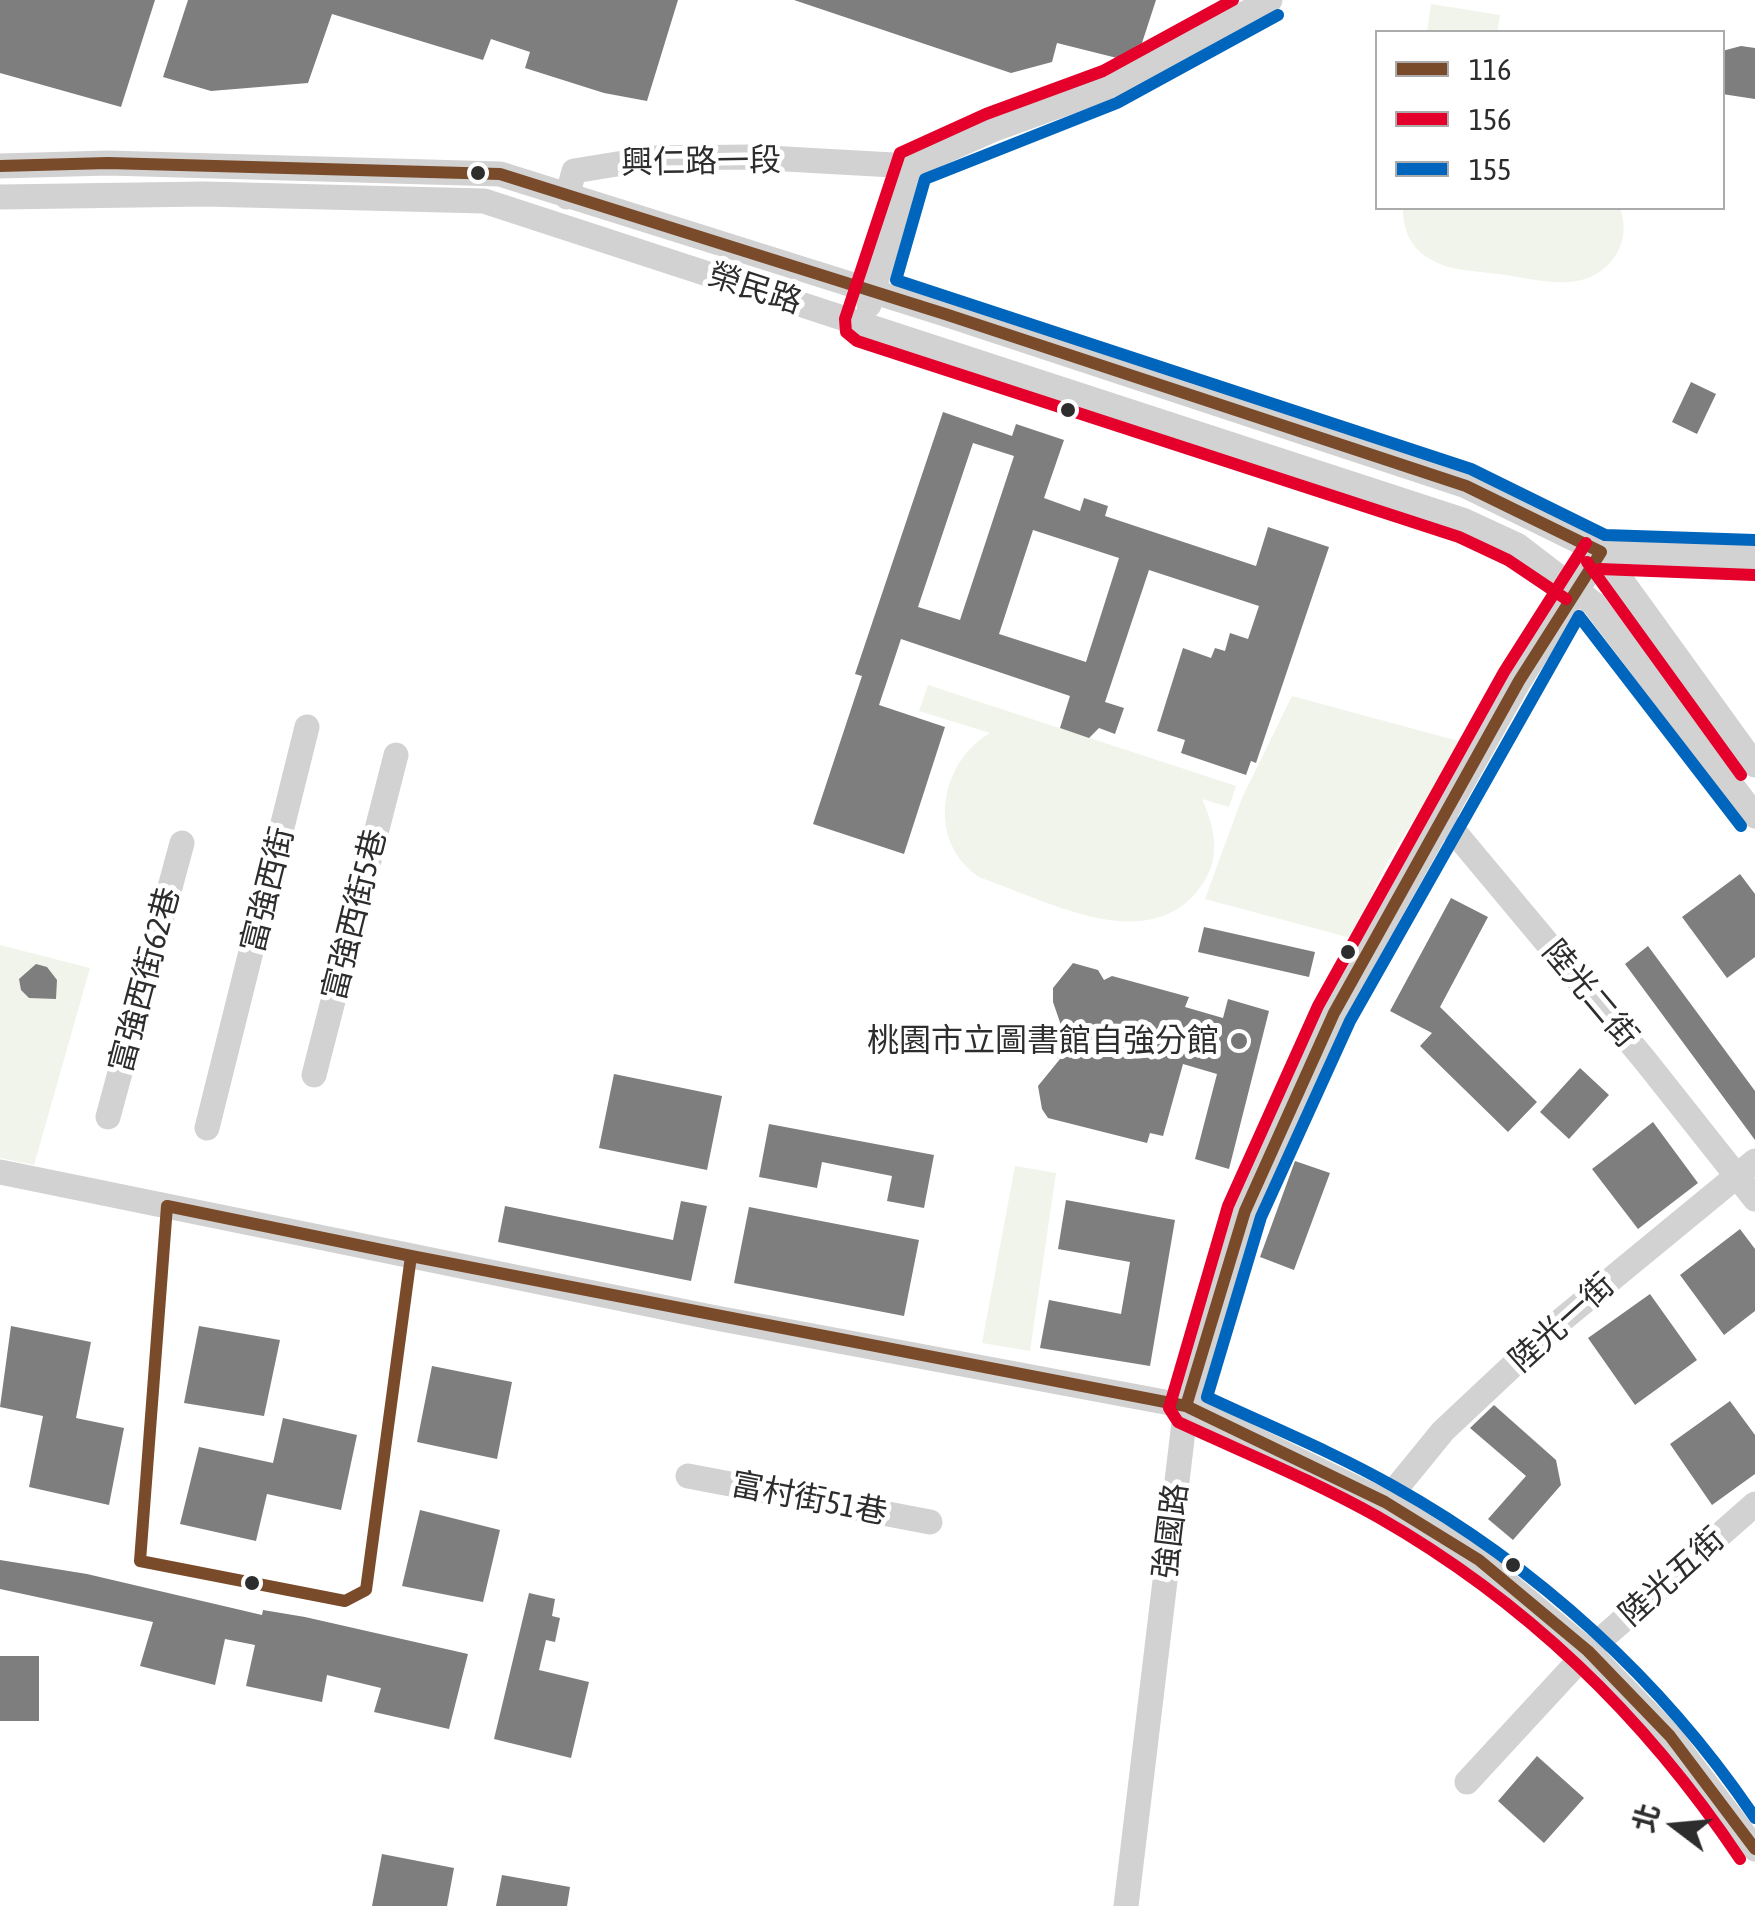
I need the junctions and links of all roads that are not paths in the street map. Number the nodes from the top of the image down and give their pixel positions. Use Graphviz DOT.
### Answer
graph roads {
  1 [pos="1270,0"];
  2 [pos="0,166"];
  3 [pos="911,166"];
  4 [pos="0,197"];
  5 [pos="568,198"];
  6 [pos="874,292"];
  7 [pos="862,324"];
  8 [pos="1600,552"];
  9 [pos="1755,558"];
  10 [pos="1576,585"];
  11 [pos="307,727"];
  12 [pos="396,755"];
  13 [pos="1755,765"];
  14 [pos="1755,816"];
  15 [pos="1442,817"];
  16 [pos="182,843"];
  17 [pos="314,1075"];
  18 [pos="108,1116"];
  19 [pos="206,1128"];
  20 [pos="1755,1161"];
  21 [pos="0,1172"];
  22 [pos="1732,1176"];
  23 [pos="1755,1200"];
  24 [pos="1186,1406"];
  25 [pos="688,1476"];
  26 [pos="1385,1502"];
  27 [pos="1755,1504"];
  28 [pos="930,1522"];
  29 [pos="1588,1651"];
  30 [pos="1467,1782"];
  31 [pos="1755,1849"];
  32 [pos="1126,1906"];
  1 -- 3 [label="street, 興仁路一段"];
  2 -- 5 [label="street"];
  3 -- 5 [label="street, 興仁路一段"];
  3 -- 6 [label="street"];
  4 -- 7 [label="street, 榮民路"];
  5 -- 6 [label="street, 榮民路"];
  6 -- 7 [label="street"];
  6 -- 8 [label="street, 榮民路"];
  7 -- 10 [label="street, 榮民路"];
  8 -- 9 [label="street, 榮民路"];
  8 -- 10 [label="street"];
  8 -- 13 [label="street"];
  10 -- 14 [label="street, 榮民路"];
  10 -- 15 [label="street, 強國路"];
  11 -- 19 [label="street, 富強西街"];
  12 -- 17 [label="street, 富強西街5巷"];
  15 -- 22 [label="street, 陸光二街"];
  15 -- 24 [label="street, 強國路"];
  16 -- 18 [label="street, 富強西街62巷"];
  20 -- 22 [label="street, 陸光一街"];
  21 -- 24 [label="street"];
  22 -- 23 [label="street, 陸光二街"];
  22 -- 26 [label="street, 陸光一街"];
  24 -- 26 [label="street"];
  24 -- 32 [label="street, 強國路"];
  25 -- 28 [label="street, 富村街51巷"];
  26 -- 29 [label="street"];
  27 -- 29 [label="street, 陸光五街"];
  29 -- 30 [label="street, 陸光五街"];
  29 -- 31 [label="street"];
}
